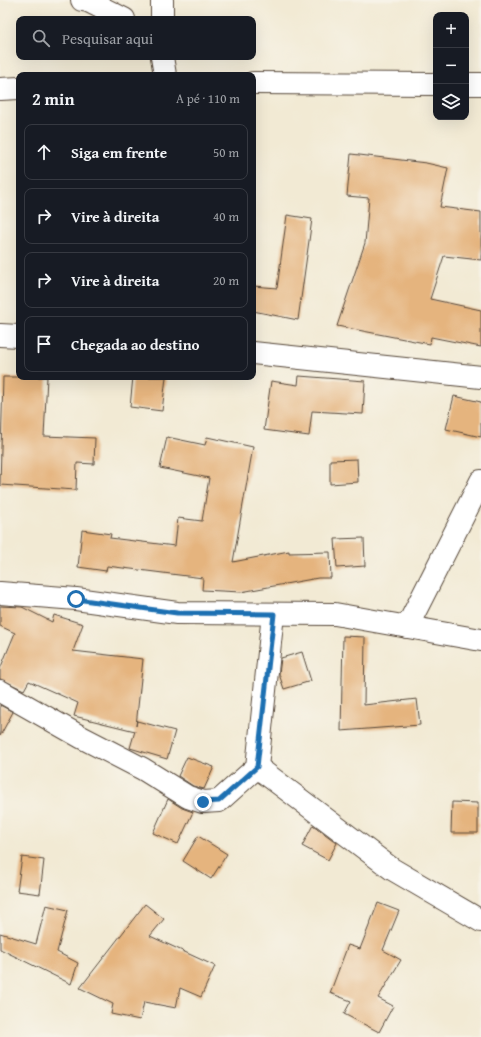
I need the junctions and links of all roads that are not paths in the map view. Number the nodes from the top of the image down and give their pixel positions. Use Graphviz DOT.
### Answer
graph roads {
  1 [pos="82,0"];
  2 [pos="162,0"];
  3 [pos="118,16"];
  4 [pos="162,16"];
  5 [pos="162,60"];
  6 [pos="164,72"];
  7 [pos="256,83"];
  8 [pos="433,84"];
  9 [pos="469,84"];
  10 [pos="481,84"];
  11 [pos="16,88"];
  12 [pos="0,89"];
  13 [pos="0,335"];
  14 [pos="16,336"];
  15 [pos="256,353"];
  16 [pos="481,377"];
  17 [pos="481,481"];
  18 [pos="0,593"];
  19 [pos="274,614"];
  20 [pos="407,627"];
  21 [pos="481,640"];
  22 [pos="0,691"];
  23 [pos="257,767"];
  24 [pos="481,921"];
  1 -- 3 [label="street"];
  2 -- 4 [label="street"];
  5 -- 6 [label="street"];
  7 -- 8 [label="street"];
  9 -- 10 [label="street"];
  11 -- 12 [label="street"];
  13 -- 14 [label="street"];
  15 -- 16 [label="street"];
  17 -- 20 [label="street"];
  18 -- 19 [label="street"];
  19 -- 20 [label="street"];
  19 -- 23 [label="street"];
  20 -- 21 [label="street"];
  22 -- 23 [label="street"];
  23 -- 24 [label="street"];
}
